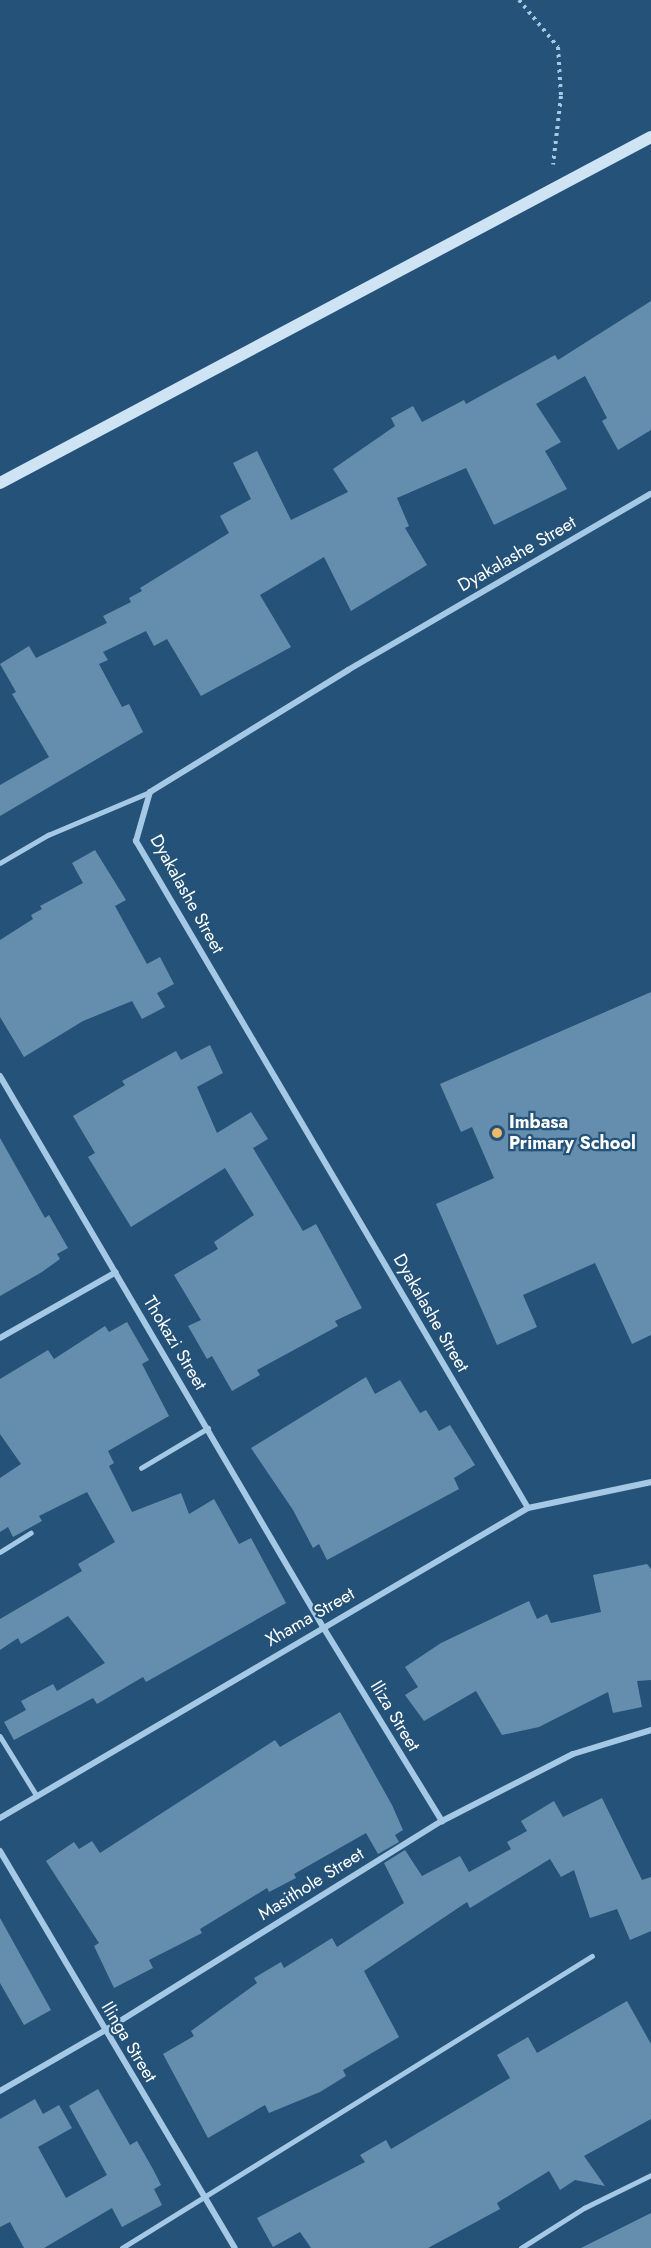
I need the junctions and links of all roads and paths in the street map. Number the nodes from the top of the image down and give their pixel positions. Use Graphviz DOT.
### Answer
graph roads {
  1 [pos="519,0"];
  2 [pos="651,137"];
  3 [pos="553,178"];
  4 [pos="0,483"];
  5 [pos="651,494"];
  6 [pos="150,792"];
  7 [pos="0,863"];
  8 [pos="0,1076"];
  9 [pos="116,1272"];
  10 [pos="0,1338"];
  11 [pos="208,1428"];
  12 [pos="141,1468"];
  13 [pos="651,1482"];
  14 [pos="528,1508"];
  15 [pos="31,1533"];
  16 [pos="0,1552"];
  17 [pos="323,1627"];
  18 [pos="651,1730"];
  19 [pos="0,1736"];
  20 [pos="37,1796"];
  21 [pos="0,1818"];
  22 [pos="442,1821"];
  23 [pos="0,1851"];
  24 [pos="592,1956"];
  25 [pos="104,2031"];
  26 [pos="0,2091"];
  27 [pos="651,2175"];
  28 [pos="206,2198"];
  29 [pos="122,2248"];
  30 [pos="235,2248"];
  31 [pos="521,2248"];
  1 -- 3 [label="path"];
  2 -- 4 [label="main road"];
  5 -- 6 [label="street, Dyakalashe Street"];
  6 -- 7 [label="lane"];
  6 -- 14 [label="street, Dyakalashe Street"];
  8 -- 9 [label="street, Thokazi Street"];
  9 -- 10 [label="street"];
  9 -- 11 [label="street, Thokazi Street"];
  11 -- 12 [label="lane"];
  11 -- 17 [label="street, Thokazi Street"];
  13 -- 14 [label="street, Xhama Street"];
  14 -- 17 [label="street, Xhama Street"];
  15 -- 16 [label="lane"];
  17 -- 20 [label="street, Xhama Street"];
  17 -- 22 [label="street, Iliza Street"];
  18 -- 22 [label="street, Masithole Street"];
  19 -- 20 [label="lane"];
  20 -- 21 [label="street, Xhama Street"];
  22 -- 25 [label="street, Masithole Street"];
  23 -- 25 [label="street, Ilinga Street"];
  24 -- 28 [label="lane"];
  25 -- 26 [label="street, Masithole Street"];
  25 -- 28 [label="street, Ilinga Street"];
  27 -- 31 [label="lane"];
  28 -- 29 [label="lane"];
  28 -- 30 [label="street, Ilinga Street"];
}
